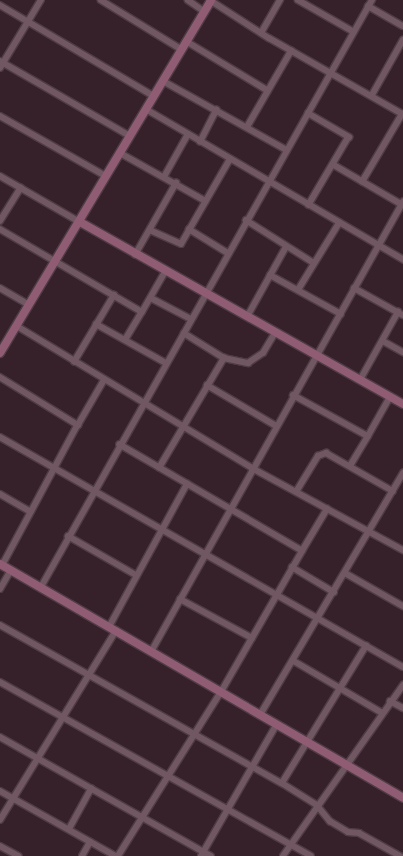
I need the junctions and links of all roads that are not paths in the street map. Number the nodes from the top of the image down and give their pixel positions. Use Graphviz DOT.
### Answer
graph roads {
  1 [pos="42,0"];
  2 [pos="100,0"];
  3 [pos="188,0"];
  4 [pos="210,0"];
  5 [pos="280,0"];
  6 [pos="298,0"];
  7 [pos="372,0"];
  8 [pos="0,5"];
  9 [pos="368,6"];
  10 [pos="204,11"];
  11 [pos="29,21"];
  12 [pos="403,26"];
  13 [pos="261,32"];
  14 [pos="354,32"];
  15 [pos="403,40"];
  16 [pos="186,41"];
  17 [pos="181,49"];
  18 [pos="291,51"];
  19 [pos="1,64"];
  20 [pos="331,72"];
  21 [pos="163,81"];
  22 [pos="268,90"];
  23 [pos="372,95"];
  24 [pos="154,96"];
  25 [pos="146,109"];
  26 [pos="216,110"];
  27 [pos="308,113"];
  28 [pos="403,114"];
  29 [pos="0,116"];
  30 [pos="247,127"];
  31 [pos="188,134"];
  32 [pos="130,136"];
  33 [pos="200,142"];
  34 [pos="287,150"];
  35 [pos="120,153"];
  36 [pos="230,159"];
  37 [pos="334,165"];
  38 [pos="0,176"];
  39 [pos="106,176"];
  40 [pos="164,177"];
  41 [pos="268,181"];
  42 [pos="362,182"];
  43 [pos="176,183"];
  44 [pos="21,188"];
  45 [pos="206,201"];
  46 [pos="402,203"];
  47 [pos="309,205"];
  48 [pos="246,220"];
  49 [pos="0,221"];
  50 [pos="80,222"];
  51 [pos="339,223"];
  52 [pos="0,229"];
  53 [pos="189,229"];
  54 [pos="150,230"];
  55 [pos="286,246"];
  56 [pos="379,246"];
  57 [pos="228,253"];
  58 [pos="135,255"];
  59 [pos="403,259"];
  60 [pos="56,261"];
  61 [pos="314,263"];
  62 [pos="165,272"];
  63 [pos="270,275"];
  64 [pos="0,288"];
  65 [pos="354,288"];
  66 [pos="298,290"];
  67 [pos="205,294"];
  68 [pos="114,296"];
  69 [pos="151,298"];
  70 [pos="29,305"];
  71 [pos="142,312"];
  72 [pos="341,314"];
  73 [pos="400,314"];
  74 [pos="247,317"];
  75 [pos="191,319"];
  76 [pos="96,324"];
  77 [pos="17,326"];
  78 [pos="184,333"];
  79 [pos="275,333"];
  80 [pos="125,340"];
  81 [pos="383,341"];
  82 [pos="1,349"];
  83 [pos="403,352"];
  84 [pos="317,356"];
  85 [pos="224,358"];
  86 [pos="74,362"];
  87 [pos="166,363"];
  88 [pos="0,377"];
  89 [pos="104,380"];
  90 [pos="360,380"];
  91 [pos="207,386"];
  92 [pos="293,396"];
  93 [pos="390,397"];
  94 [pos="143,404"];
  95 [pos="403,404"];
  96 [pos="78,425"];
  97 [pos="275,425"];
  98 [pos="183,427"];
  99 [pos="368,436"];
  100 [pos="0,437"];
  101 [pos="120,445"];
  102 [pos="350,466"];
  103 [pos="52,468"];
  104 [pos="159,468"];
  105 [pos="252,468"];
  106 [pos="403,473"];
  107 [pos="187,484"];
  108 [pos="93,490"];
  109 [pos="393,491"];
  110 [pos="296,492"];
  111 [pos="0,494"];
  112 [pos="229,509"];
  113 [pos="327,509"];
  114 [pos="30,511"];
  115 [pos="163,530"];
  116 [pos="370,532"];
  117 [pos="68,536"];
  118 [pos="403,550"];
  119 [pos="302,551"];
  120 [pos="205,554"];
  121 [pos="1,564"];
  122 [pos="292,567"];
  123 [pos="11,570"];
  124 [pos="345,573"];
  125 [pos="136,575"];
  126 [pos="41,587"];
  127 [pos="0,589"];
  128 [pos="334,592"];
  129 [pos="276,596"];
  130 [pos="180,599"];
  131 [pos="403,606"];
  132 [pos="318,619"];
  133 [pos="0,625"];
  134 [pos="109,627"];
  135 [pos="116,631"];
  136 [pos="252,638"];
  137 [pos="366,646"];
  138 [pos="151,652"];
  139 [pos="294,661"];
  140 [pos="403,667"];
  141 [pos="89,677"];
  142 [pos="0,682"];
  143 [pos="403,685"];
  144 [pos="342,688"];
  145 [pos="221,692"];
  146 [pos="390,700"];
  147 [pos="403,708"];
  148 [pos="381,712"];
  149 [pos="260,715"];
  150 [pos="63,718"];
  151 [pos="277,724"];
  152 [pos="192,734"];
  153 [pos="0,738"];
  154 [pos="308,742"];
  155 [pos="37,758"];
  156 [pos="346,764"];
  157 [pos="253,767"];
  158 [pos="167,774"];
  159 [pos="282,783"];
  160 [pos="91,789"];
  161 [pos="0,791"];
  162 [pos="403,798"];
  163 [pos="12,799"];
  164 [pos="317,805"];
  165 [pos="230,809"];
  166 [pos="141,816"];
  167 [pos="0,820"];
  168 [pos="69,829"];
  169 [pos="90,842"];
  170 [pos="291,843"];
  171 [pos="0,846"];
  172 [pos="202,854"];
  173 [pos="19,856"];
  174 [pos="82,856"];
  175 [pos="117,856"];
  176 [pos="211,856"];
  177 [pos="283,856"];
  178 [pos="311,856"];
  179 [pos="400,856"];
  1 -- 11 [label="street"];
  2 -- 17 [label="street"];
  3 -- 10 [label="street"];
  4 -- 10 [label="street"];
  4 -- 13 [label="street"];
  5 -- 13 [label="street"];
  6 -- 14 [label="street"];
  7 -- 9 [label="street"];
  8 -- 11 [label="street"];
  9 -- 12 [label="street"];
  9 -- 14 [label="street"];
  10 -- 16 [label="street"];
  11 -- 19 [label="street"];
  11 -- 24 [label="street"];
  13 -- 18 [label="street"];
  14 -- 20 [label="street"];
  15 -- 23 [label="street"];
  16 -- 17 [label="street"];
  16 -- 22 [label="street"];
  17 -- 21 [label="street"];
  18 -- 20 [label="street"];
  18 -- 22 [label="street"];
  19 -- 32 [label="street"];
  20 -- 23 [label="street"];
  20 -- 27 [label="street"];
  21 -- 24 [label="street"];
  21 -- 26 [label="street"];
  22 -- 30 [label="street"];
  23 -- 28 [label="street"];
  24 -- 25 [label="street"];
  25 -- 31 [label="street"];
  25 -- 32 [label="street"];
  26 -- 30 [label="street"];
  26 -- 33 [label="street"];
  27 -- 34 [label="street"];
  27 -- 37 [label="street"];
  28 -- 42 [label="street"];
  29 -- 39 [label="street"];
  30 -- 34 [label="street"];
  31 -- 33 [label="street"];
  31 -- 40 [label="street"];
  32 -- 35 [label="street"];
  33 -- 36 [label="street"];
  34 -- 41 [label="street"];
  35 -- 39 [label="street"];
  35 -- 40 [label="street"];
  36 -- 41 [label="street"];
  36 -- 45 [label="street"];
  37 -- 42 [label="street"];
  37 -- 47 [label="street"];
  38 -- 44 [label="street"];
  39 -- 50 [label="street"];
  40 -- 43 [label="street"];
  41 -- 47 [label="street"];
  41 -- 48 [label="street"];
  42 -- 46 [label="street"];
  43 -- 45 [label="street"];
  43 -- 54 [label="street"];
  44 -- 49 [label="street"];
  44 -- 50 [label="street"];
  45 -- 53 [label="street"];
  46 -- 56 [label="street"];
  47 -- 51 [label="street"];
  48 -- 55 [label="street"];
  48 -- 57 [label="street"];
  50 -- 58 [label="street"];
  50 -- 60 [label="street"];
  51 -- 56 [label="street"];
  51 -- 61 [label="street"];
  52 -- 60 [label="street"];
  53 -- 54 [label="street"];
  53 -- 57 [label="street"];
  54 -- 58 [label="street"];
  55 -- 61 [label="street"];
  55 -- 63 [label="street"];
  56 -- 59 [label="street"];
  56 -- 65 [label="street"];
  57 -- 67 [label="street"];
  58 -- 62 [label="street"];
  60 -- 68 [label="street"];
  60 -- 70 [label="street"];
  61 -- 66 [label="street"];
  62 -- 67 [label="street"];
  62 -- 69 [label="street"];
  63 -- 66 [label="street"];
  63 -- 74 [label="street"];
  64 -- 70 [label="street"];
  65 -- 72 [label="street"];
  65 -- 73 [label="street"];
  66 -- 72 [label="street"];
  67 -- 74 [label="street"];
  67 -- 75 [label="street"];
  68 -- 71 [label="street"];
  68 -- 76 [label="street"];
  69 -- 71 [label="street"];
  69 -- 75 [label="street"];
  70 -- 77 [label="street"];
  71 -- 80 [label="street"];
  72 -- 84 [label="street"];
  73 -- 81 [label="street"];
  74 -- 79 [label="street"];
  75 -- 78 [label="street"];
  76 -- 80 [label="street"];
  76 -- 86 [label="street"];
  77 -- 82 [label="street"];
  77 -- 86 [label="street"];
  78 -- 85 [label="street"];
  78 -- 87 [label="street"];
  79 -- 84 [label="street"];
  79 -- 85 [label="street"];
  80 -- 87 [label="street"];
  81 -- 83 [label="street"];
  81 -- 90 [label="street"];
  84 -- 90 [label="street"];
  84 -- 92 [label="street"];
  85 -- 91 [label="street"];
  86 -- 89 [label="street"];
  87 -- 94 [label="street"];
  88 -- 96 [label="street"];
  89 -- 94 [label="street"];
  89 -- 96 [label="street"];
  90 -- 93 [label="street"];
  91 -- 97 [label="street"];
  91 -- 98 [label="street"];
  92 -- 97 [label="street"];
  92 -- 99 [label="street"];
  93 -- 95 [label="street"];
  93 -- 99 [label="street"];
  94 -- 98 [label="street"];
  94 -- 101 [label="street"];
  96 -- 103 [label="street"];
  97 -- 105 [label="street"];
  98 -- 104 [label="street"];
  98 -- 105 [label="street"];
  99 -- 102 [label="street"];
  100 -- 103 [label="street"];
  101 -- 104 [label="street"];
  101 -- 108 [label="street"];
  102 -- 109 [label="street"];
  102 -- 110 [label="street"];
  103 -- 108 [label="street"];
  103 -- 114 [label="street"];
  104 -- 107 [label="street"];
  105 -- 110 [label="street"];
  105 -- 112 [label="street"];
  106 -- 109 [label="street"];
  107 -- 112 [label="street"];
  107 -- 115 [label="street"];
  108 -- 115 [label="street"];
  108 -- 117 [label="street"];
  109 -- 116 [label="street"];
  110 -- 113 [label="street"];
  111 -- 114 [label="street"];
  112 -- 119 [label="street"];
  112 -- 120 [label="street"];
  113 -- 116 [label="street"];
  113 -- 119 [label="street"];
  114 -- 121 [label="street"];
  115 -- 120 [label="street"];
  115 -- 125 [label="street"];
  116 -- 118 [label="street"];
  116 -- 124 [label="street"];
  117 -- 125 [label="street"];
  117 -- 126 [label="street"];
  119 -- 122 [label="street"];
  120 -- 129 [label="street"];
  120 -- 130 [label="street"];
  121 -- 123 [label="street"];
  122 -- 128 [label="street"];
  122 -- 129 [label="street"];
  123 -- 126 [label="street"];
  123 -- 127 [label="street"];
  124 -- 128 [label="street"];
  124 -- 131 [label="street"];
  125 -- 134 [label="street"];
  126 -- 134 [label="street"];
  128 -- 132 [label="street"];
  129 -- 132 [label="street"];
  129 -- 136 [label="street"];
  130 -- 136 [label="street"];
  130 -- 138 [label="street"];
  132 -- 137 [label="street"];
  132 -- 139 [label="street"];
  133 -- 141 [label="street"];
  134 -- 135 [label="street"];
  135 -- 138 [label="street"];
  135 -- 141 [label="street"];
  136 -- 145 [label="street"];
  137 -- 140 [label="street"];
  137 -- 144 [label="street"];
  138 -- 145 [label="street"];
  139 -- 144 [label="street"];
  139 -- 149 [label="street"];
  141 -- 150 [label="street"];
  141 -- 152 [label="street"];
  142 -- 150 [label="street"];
  143 -- 146 [label="street"];
  144 -- 148 [label="street"];
  144 -- 154 [label="street"];
  145 -- 149 [label="street"];
  145 -- 152 [label="street"];
  146 -- 147 [label="street"];
  146 -- 148 [label="street"];
  148 -- 156 [label="street"];
  149 -- 151 [label="street"];
  150 -- 155 [label="street"];
  150 -- 158 [label="street"];
  151 -- 154 [label="street"];
  151 -- 157 [label="street"];
  152 -- 157 [label="street"];
  152 -- 158 [label="street"];
  153 -- 155 [label="street"];
  154 -- 156 [label="street"];
  154 -- 159 [label="street"];
  155 -- 160 [label="street"];
  155 -- 163 [label="street"];
  156 -- 162 [label="street"];
  156 -- 164 [label="street"];
  157 -- 159 [label="street"];
  157 -- 165 [label="street"];
  158 -- 165 [label="street"];
  158 -- 166 [label="street"];
  159 -- 164 [label="street"];
  160 -- 166 [label="street"];
  160 -- 168 [label="street"];
  161 -- 163 [label="street"];
  163 -- 167 [label="street"];
  163 -- 168 [label="street"];
  164 -- 170 [label="street"];
  164 -- 179 [label="street"];
  165 -- 170 [label="street"];
  165 -- 172 [label="street"];
  166 -- 172 [label="street"];
  166 -- 175 [label="street"];
  168 -- 169 [label="street"];
  169 -- 174 [label="street"];
  169 -- 175 [label="street"];
  170 -- 177 [label="street"];
  170 -- 178 [label="street"];
  171 -- 173 [label="street"];
  172 -- 176 [label="street"];
}
